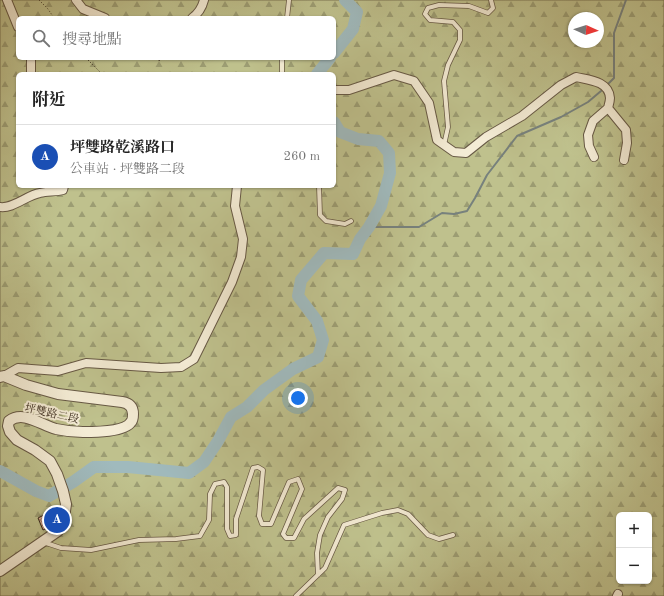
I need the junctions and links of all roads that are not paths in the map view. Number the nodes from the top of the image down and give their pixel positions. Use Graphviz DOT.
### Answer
graph roads {
  1 [pos="7,0"];
  2 [pos="76,0"];
  3 [pos="204,0"];
  4 [pos="288,0"];
  5 [pos="491,0"];
  6 [pos="100,16"];
  7 [pos="194,16"];
  8 [pos="288,16"];
  9 [pos="16,22"];
  10 [pos="31,60"];
  11 [pos="282,60"];
  12 [pos="31,72"];
  13 [pos="282,72"];
  14 [pos="336,90"];
  15 [pos="608,108"];
  16 [pos="444,146"];
  17 [pos="594,157"];
  18 [pos="624,160"];
  19 [pos="64,188"];
  20 [pos="237,188"];
  21 [pos="319,188"];
  22 [pos="0,207"];
  23 [pos="351,221"];
  24 [pos="2,376"];
  25 [pos="453,535"];
  26 [pos="42,542"];
  27 [pos="0,571"];
  28 [pos="318,575"];
  29 [pos="296,596"];
  1 -- 9 [label="street"];
  2 -- 6 [label="street"];
  3 -- 7 [label="street"];
  4 -- 8 [label="lane"];
  5 -- 16 [label="lane"];
  10 -- 12 [label="street"];
  11 -- 13 [label="lane"];
  14 -- 16 [label="street"];
  15 -- 16 [label="street"];
  15 -- 17 [label="street"];
  15 -- 18 [label="street"];
  19 -- 22 [label="street"];
  20 -- 24 [label="street"];
  21 -- 23 [label="lane"];
  24 -- 26 [label="street, 坪雙路二段"];
  25 -- 28 [label="lane"];
  26 -- 27 [label="street"];
  26 -- 28 [label="lane"];
  28 -- 29 [label="lane"];
}
